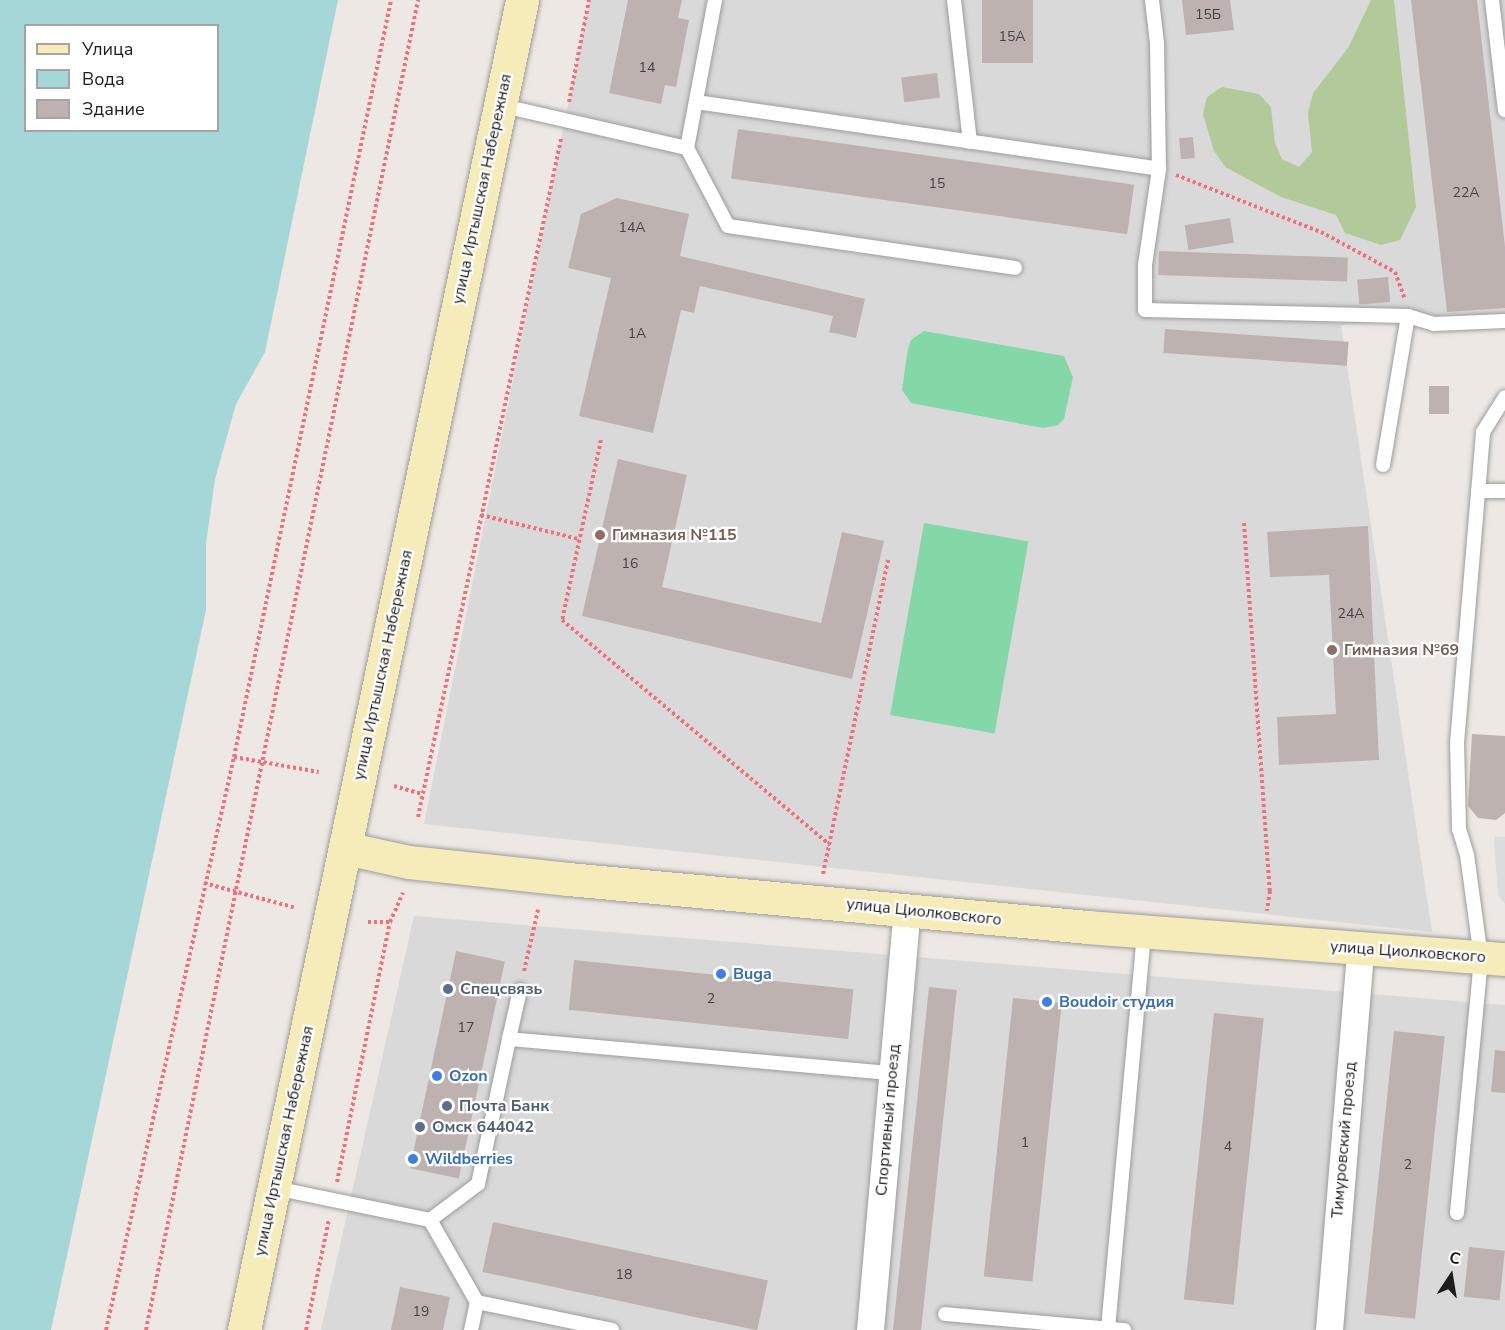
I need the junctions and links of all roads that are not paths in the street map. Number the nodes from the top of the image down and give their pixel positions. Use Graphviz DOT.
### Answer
graph roads {
  1 [pos="522,0"];
  2 [pos="715,0"];
  3 [pos="954,0"];
  4 [pos="1152,0"];
  5 [pos="1492,0"];
  6 [pos="696,102"];
  7 [pos="499,105"];
  8 [pos="1505,110"];
  9 [pos="970,142"];
  10 [pos="687,148"];
  11 [pos="1159,169"];
  12 [pos="1015,268"];
  13 [pos="1408,316"];
  14 [pos="1505,321"];
  15 [pos="1505,397"];
  16 [pos="1383,465"];
  17 [pos="1478,491"];
  18 [pos="1505,491"];
  19 [pos="345,848"];
  20 [pos="907,910"];
  21 [pos="1144,932"];
  22 [pos="1360,950"];
  23 [pos="1493,958"];
  24 [pos="520,990"];
  25 [pos="510,1039"];
  26 [pos="892,1073"];
  27 [pos="274,1188"];
  28 [pos="1457,1213"];
  29 [pos="430,1220"];
  30 [pos="477,1302"];
  31 [pos="945,1314"];
  32 [pos="1055,1327"];
  33 [pos="1108,1329"];
  34 [pos="244,1330"];
  35 [pos="471,1330"];
  36 [pos="612,1330"];
  37 [pos="870,1330"];
  38 [pos="1124,1330"];
  39 [pos="1329,1330"];
  1 -- 7 [label="main road, улица Иртышская Набережная"];
  2 -- 6 [label="lane"];
  3 -- 9 [label="lane"];
  4 -- 11 [label="lane"];
  5 -- 8 [label="lane"];
  6 -- 9 [label="lane"];
  6 -- 10 [label="lane"];
  7 -- 10 [label="lane"];
  7 -- 19 [label="main road, улица Иртышская Набережная"];
  9 -- 11 [label="lane"];
  10 -- 12 [label="lane"];
  11 -- 13 [label="lane"];
  13 -- 14 [label="lane"];
  13 -- 16 [label="lane"];
  15 -- 17 [label="lane"];
  17 -- 18 [label="lane"];
  17 -- 23 [label="lane"];
  19 -- 20 [label="main road, улица Циолковского"];
  19 -- 27 [label="main road, улица Иртышская Набережная"];
  20 -- 21 [label="main road, улица Циолковского"];
  20 -- 26 [label="street, Спортивный проезд"];
  21 -- 22 [label="main road, улица Циолковского"];
  21 -- 33 [label="lane"];
  22 -- 23 [label="main road, улица Циолковского"];
  22 -- 39 [label="street, Тимуровский проезд"];
  23 -- 28 [label="lane"];
  24 -- 25 [label="lane"];
  25 -- 26 [label="lane"];
  25 -- 29 [label="lane"];
  26 -- 37 [label="street, Спортивный проезд"];
  27 -- 29 [label="lane"];
  27 -- 34 [label="main road, улица Иртышская Набережная"];
  29 -- 30 [label="lane"];
  30 -- 35 [label="lane"];
  30 -- 36 [label="lane"];
  31 -- 32 [label="lane"];
  32 -- 33 [label="lane"];
  33 -- 38 [label="lane"];
}
